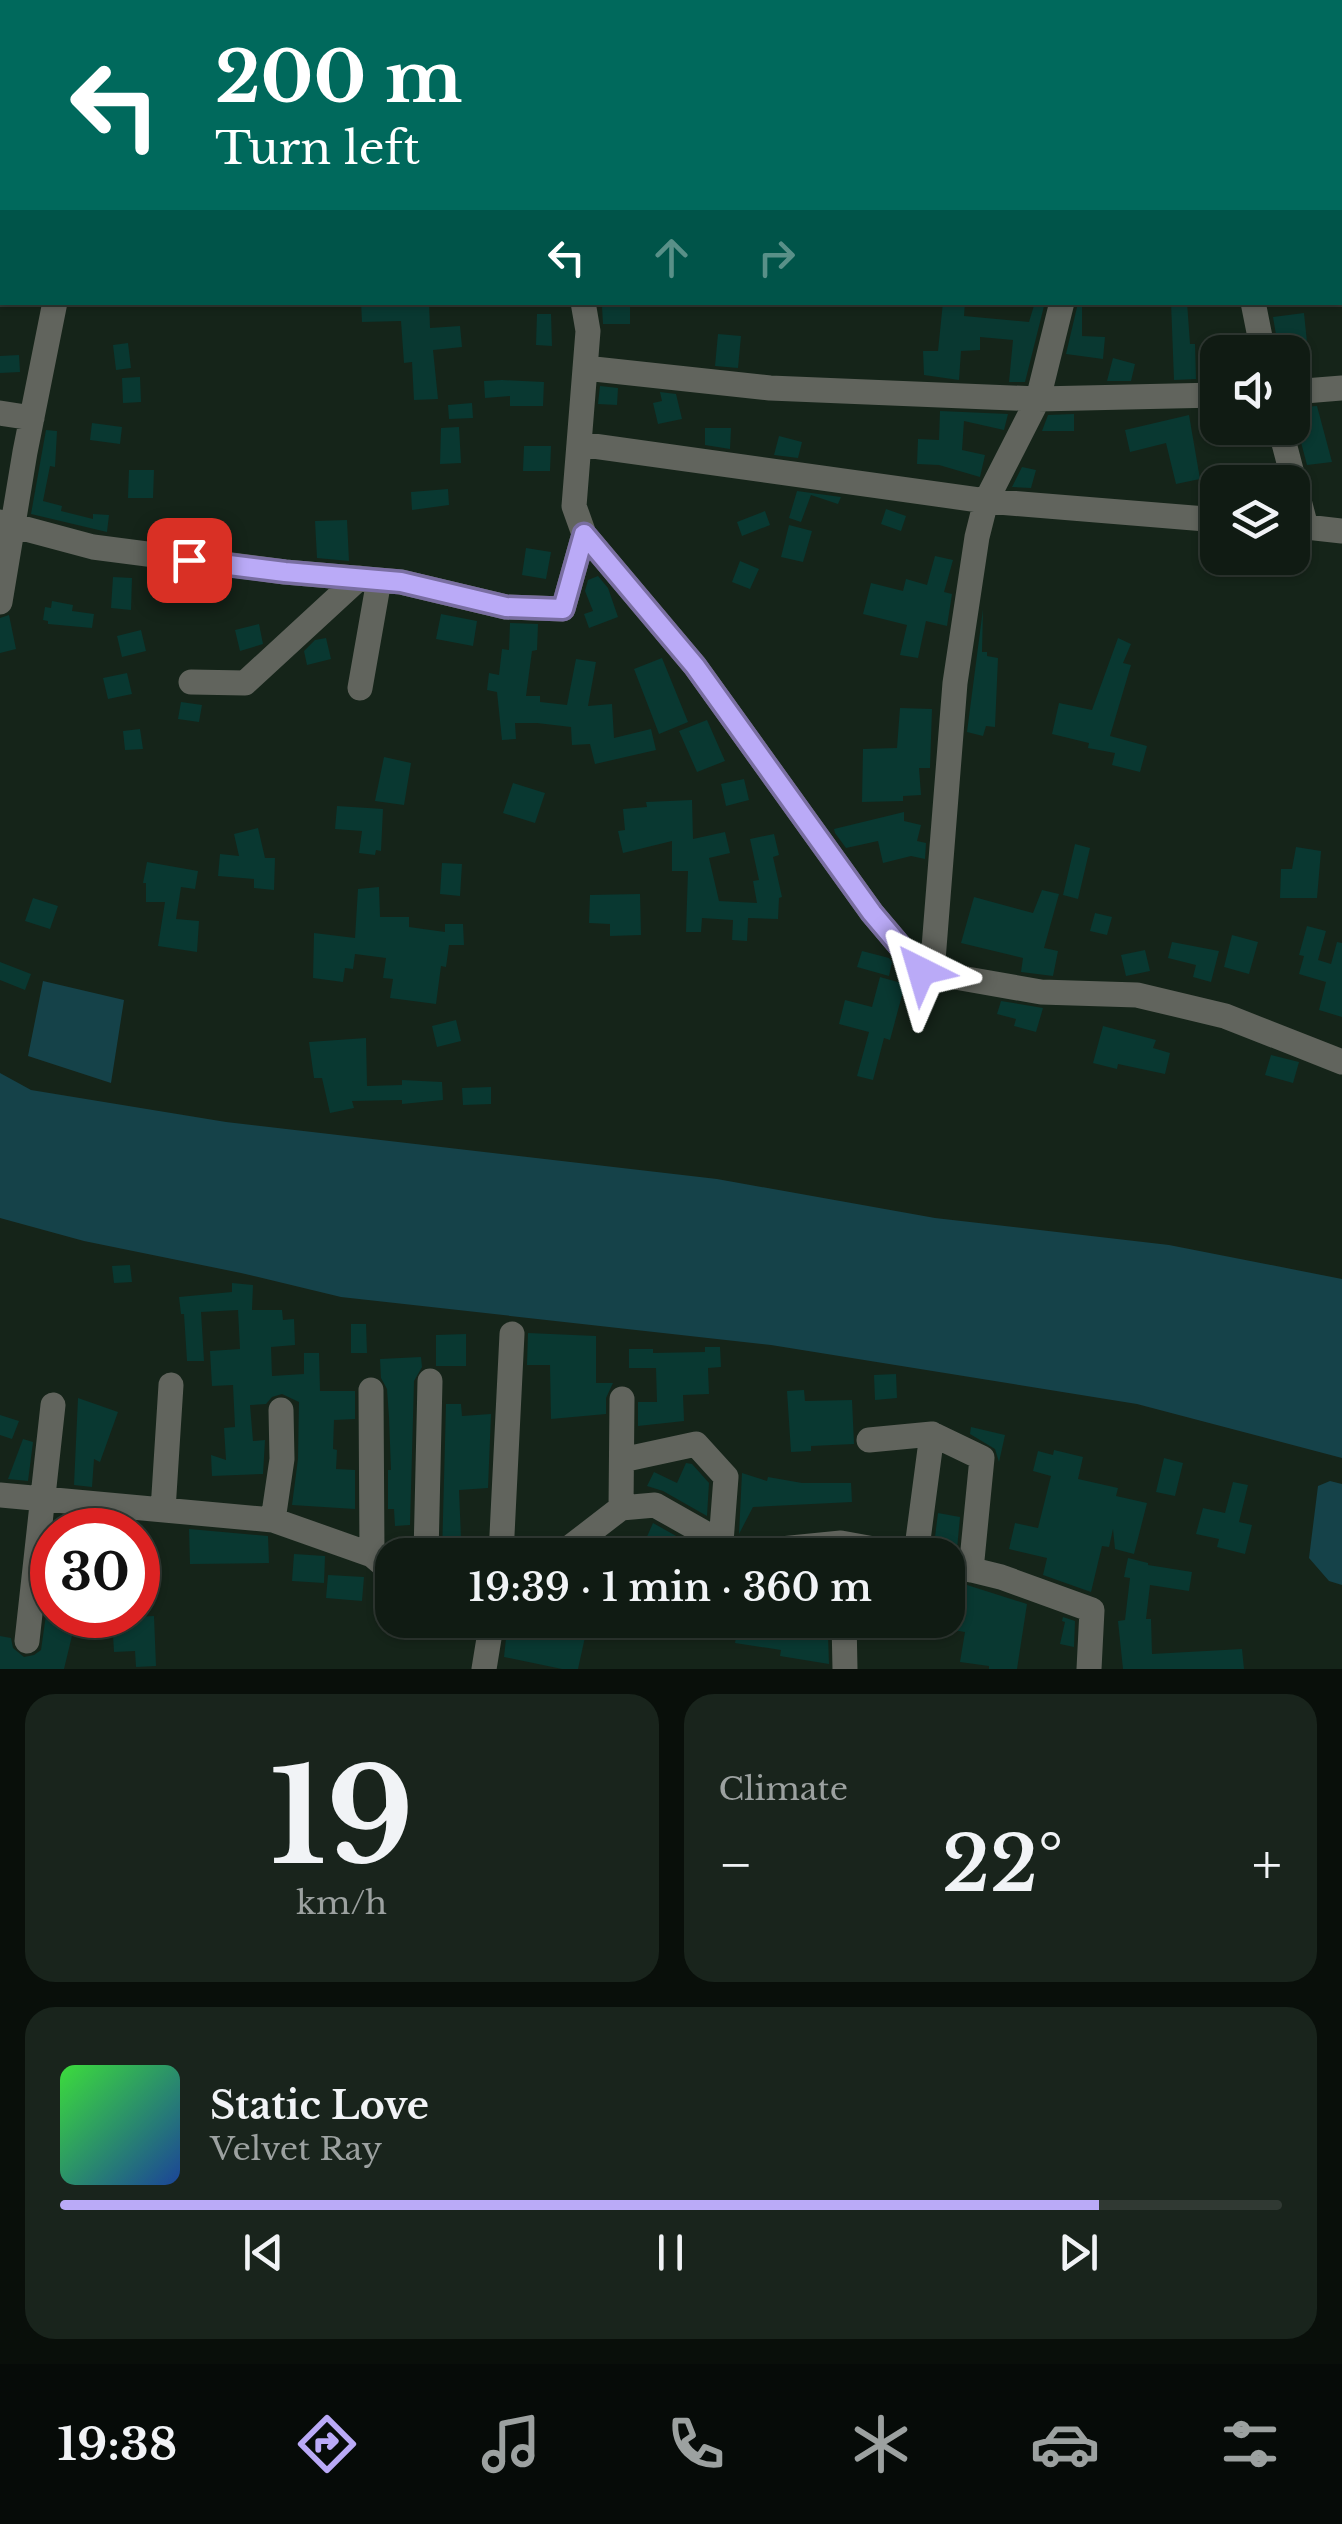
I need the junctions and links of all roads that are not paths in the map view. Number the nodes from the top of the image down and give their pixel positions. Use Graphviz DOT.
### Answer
graph roads {
  1 [pos="54,305"];
  2 [pos="584,305"];
  3 [pos="1061,305"];
  4 [pos="1255,305"];
  5 [pos="1260,335"];
  6 [pos="585,368"];
  7 [pos="1342,388"];
  8 [pos="1310,391"];
  9 [pos="1200,395"];
  10 [pos="1038,399"];
  11 [pos="0,412"];
  12 [pos="32,418"];
  13 [pos="579,444"];
  14 [pos="986,501"];
  15 [pos="1200,519"];
  16 [pos="7,523"];
  17 [pos="1310,527"];
  18 [pos="1342,530"];
  19 [pos="584,534"];
  20 [pos="369,579"];
  21 [pos="0,602"];
  22 [pos="191,682"];
  23 [pos="360,688"];
  24 [pos="932,973"];
  25 [pos="1342,1062"];
  26 [pos="512,1334"];
  27 [pos="430,1381"];
  28 [pos="172,1385"];
  29 [pos="371,1390"];
  30 [pos="622,1399"];
  31 [pos="53,1405"];
  32 [pos="281,1410"];
  33 [pos="932,1434"];
  34 [pos="869,1440"];
  35 [pos="622,1460"];
  36 [pos="0,1495"];
  37 [pos="42,1500"];
  38 [pos="622,1508"];
  39 [pos="164,1510"];
  40 [pos="274,1520"];
  41 [pos="426,1538"];
  42 [pos="502,1538"];
  43 [pos="582,1538"];
  44 [pos="714,1538"];
  45 [pos="721,1538"];
  46 [pos="918,1538"];
  47 [pos="965,1539"];
  48 [pos="372,1556"];
  49 [pos="375,1558"];
  50 [pos="965,1569"];
  51 [pos="489,1638"];
  52 [pos="844,1638"];
  53 [pos="27,1641"];
  54 [pos="484,1669"];
  55 [pos="845,1669"];
  56 [pos="1089,1669"];
  1 -- 12 [label="street"];
  2 -- 6 [label="street"];
  3 -- 10 [label="street"];
  4 -- 5 [label="street"];
  6 -- 10 [label="street"];
  6 -- 13 [label="street"];
  7 -- 8 [label="street"];
  9 -- 10 [label="street"];
  10 -- 14 [label="street"];
  11 -- 12 [label="street"];
  12 -- 16 [label="street"];
  13 -- 14 [label="street"];
  13 -- 19 [label="street"];
  14 -- 15 [label="street"];
  14 -- 24 [label="street"];
  16 -- 20 [label="street"];
  16 -- 21 [label="street"];
  17 -- 18 [label="street"];
  19 -- 20 [label="street"];
  19 -- 24 [label="street"];
  20 -- 22 [label="street"];
  20 -- 23 [label="street"];
  24 -- 25 [label="street"];
  26 -- 42 [label="street"];
  27 -- 41 [label="street"];
  28 -- 39 [label="street"];
  29 -- 48 [label="street"];
  30 -- 35 [label="street"];
  31 -- 37 [label="street"];
  32 -- 40 [label="street"];
  33 -- 34 [label="street"];
  33 -- 46 [label="street"];
  33 -- 47 [label="street"];
  35 -- 38 [label="street"];
  35 -- 45 [label="street"];
  36 -- 37 [label="street"];
  37 -- 39 [label="street"];
  37 -- 53 [label="street"];
  38 -- 43 [label="street"];
  38 -- 44 [label="street"];
  39 -- 40 [label="street"];
  40 -- 48 [label="street"];
  48 -- 49 [label="street"];
  50 -- 56 [label="street"];
  51 -- 54 [label="street"];
  52 -- 55 [label="street"];
}
